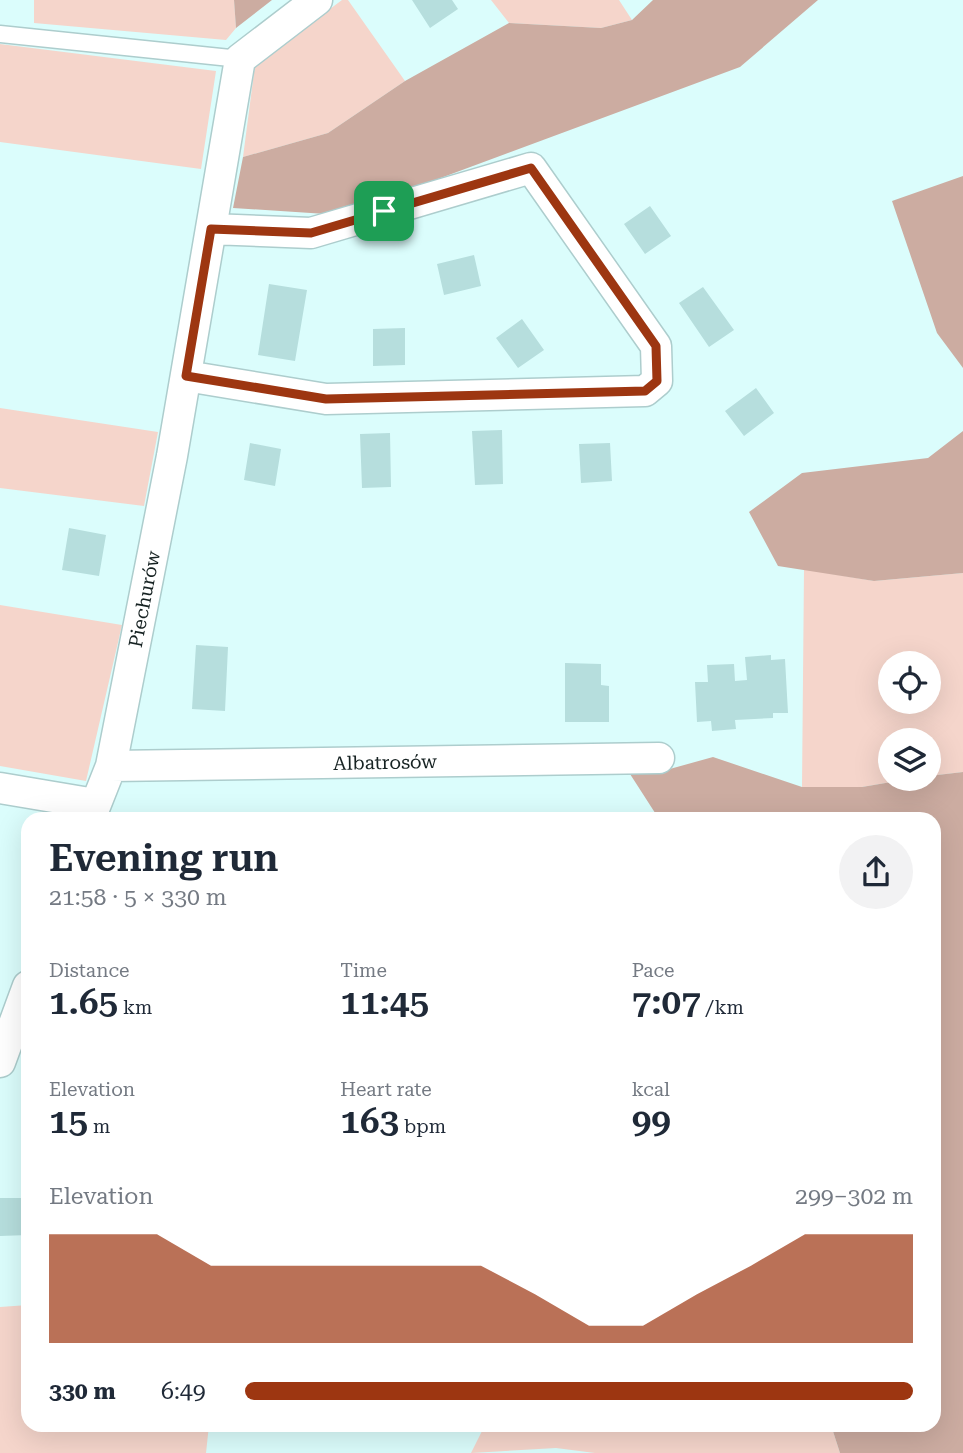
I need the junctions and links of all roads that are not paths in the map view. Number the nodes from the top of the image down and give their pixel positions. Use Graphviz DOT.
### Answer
graph roads {
  1 [pos="317,0"];
  2 [pos="0,34"];
  3 [pos="240,59"];
  4 [pos="211,229"];
  5 [pos="186,376"];
  6 [pos="659,758"];
  7 [pos="111,766"];
  8 [pos="0,788"];
  9 [pos="92,812"];
  10 [pos="21,1005"];
  11 [pos="0,1062"];
  1 -- 3 [label="street"];
  2 -- 3 [label="lane"];
  3 -- 4 [label="street, Piechurów"];
  4 -- 5 [label="street, Piechurów"];
  4 -- 5 [label="street"];
  5 -- 7 [label="street, Piechurów"];
  6 -- 7 [label="street, Albatrosów"];
  7 -- 9 [label="street, Piechurów"];
  8 -- 9 [label="street"];
  10 -- 11 [label="street"];
}
